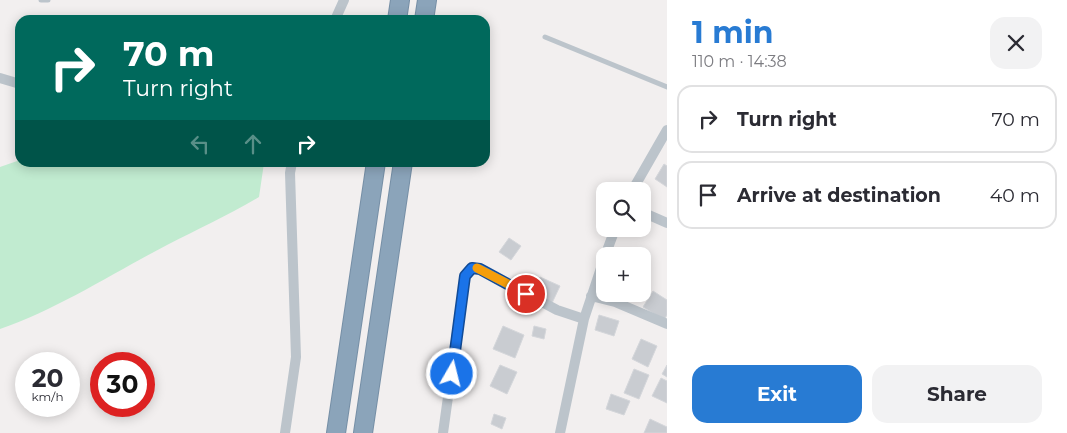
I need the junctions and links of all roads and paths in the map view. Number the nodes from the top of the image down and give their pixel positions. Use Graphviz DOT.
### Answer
graph roads {
  1 [pos="41,0"];
  2 [pos="48,0"];
  3 [pos="344,0"];
  4 [pos="400,0"];
  5 [pos="427,0"];
  6 [pos="336,15"];
  7 [pos="398,15"];
  8 [pos="425,15"];
  9 [pos="544,37"];
  10 [pos="0,78"];
  11 [pos="15,82"];
  12 [pos="667,87"];
  13 [pos="667,130"];
  14 [pos="291,167"];
  15 [pos="375,167"];
  16 [pos="402,167"];
  17 [pos="637,182"];
  18 [pos="651,216"];
  19 [pos="667,223"];
  20 [pos="596,282"];
  21 [pos="591,296"];
  22 [pos="584,319"];
  23 [pos="667,324"];
  24 [pos="285,433"];
  25 [pos="336,433"];
  26 [pos="363,433"];
  27 [pos="443,433"];
  28 [pos="560,433"];
  1 -- 2 [label="lane"];
  3 -- 6 [label="street"];
  4 -- 7 [label="highway"];
  5 -- 8 [label="highway"];
  9 -- 12 [label="lane"];
  10 -- 11 [label="street"];
  13 -- 17 [label="street"];
  14 -- 24 [label="street"];
  15 -- 25 [label="highway"];
  16 -- 26 [label="highway"];
  18 -- 19 [label="street"];
  20 -- 21 [label="street"];
  21 -- 22 [label="street"];
  21 -- 23 [label="street"];
  22 -- 27 [label="street"];
  22 -- 28 [label="street"];
}
